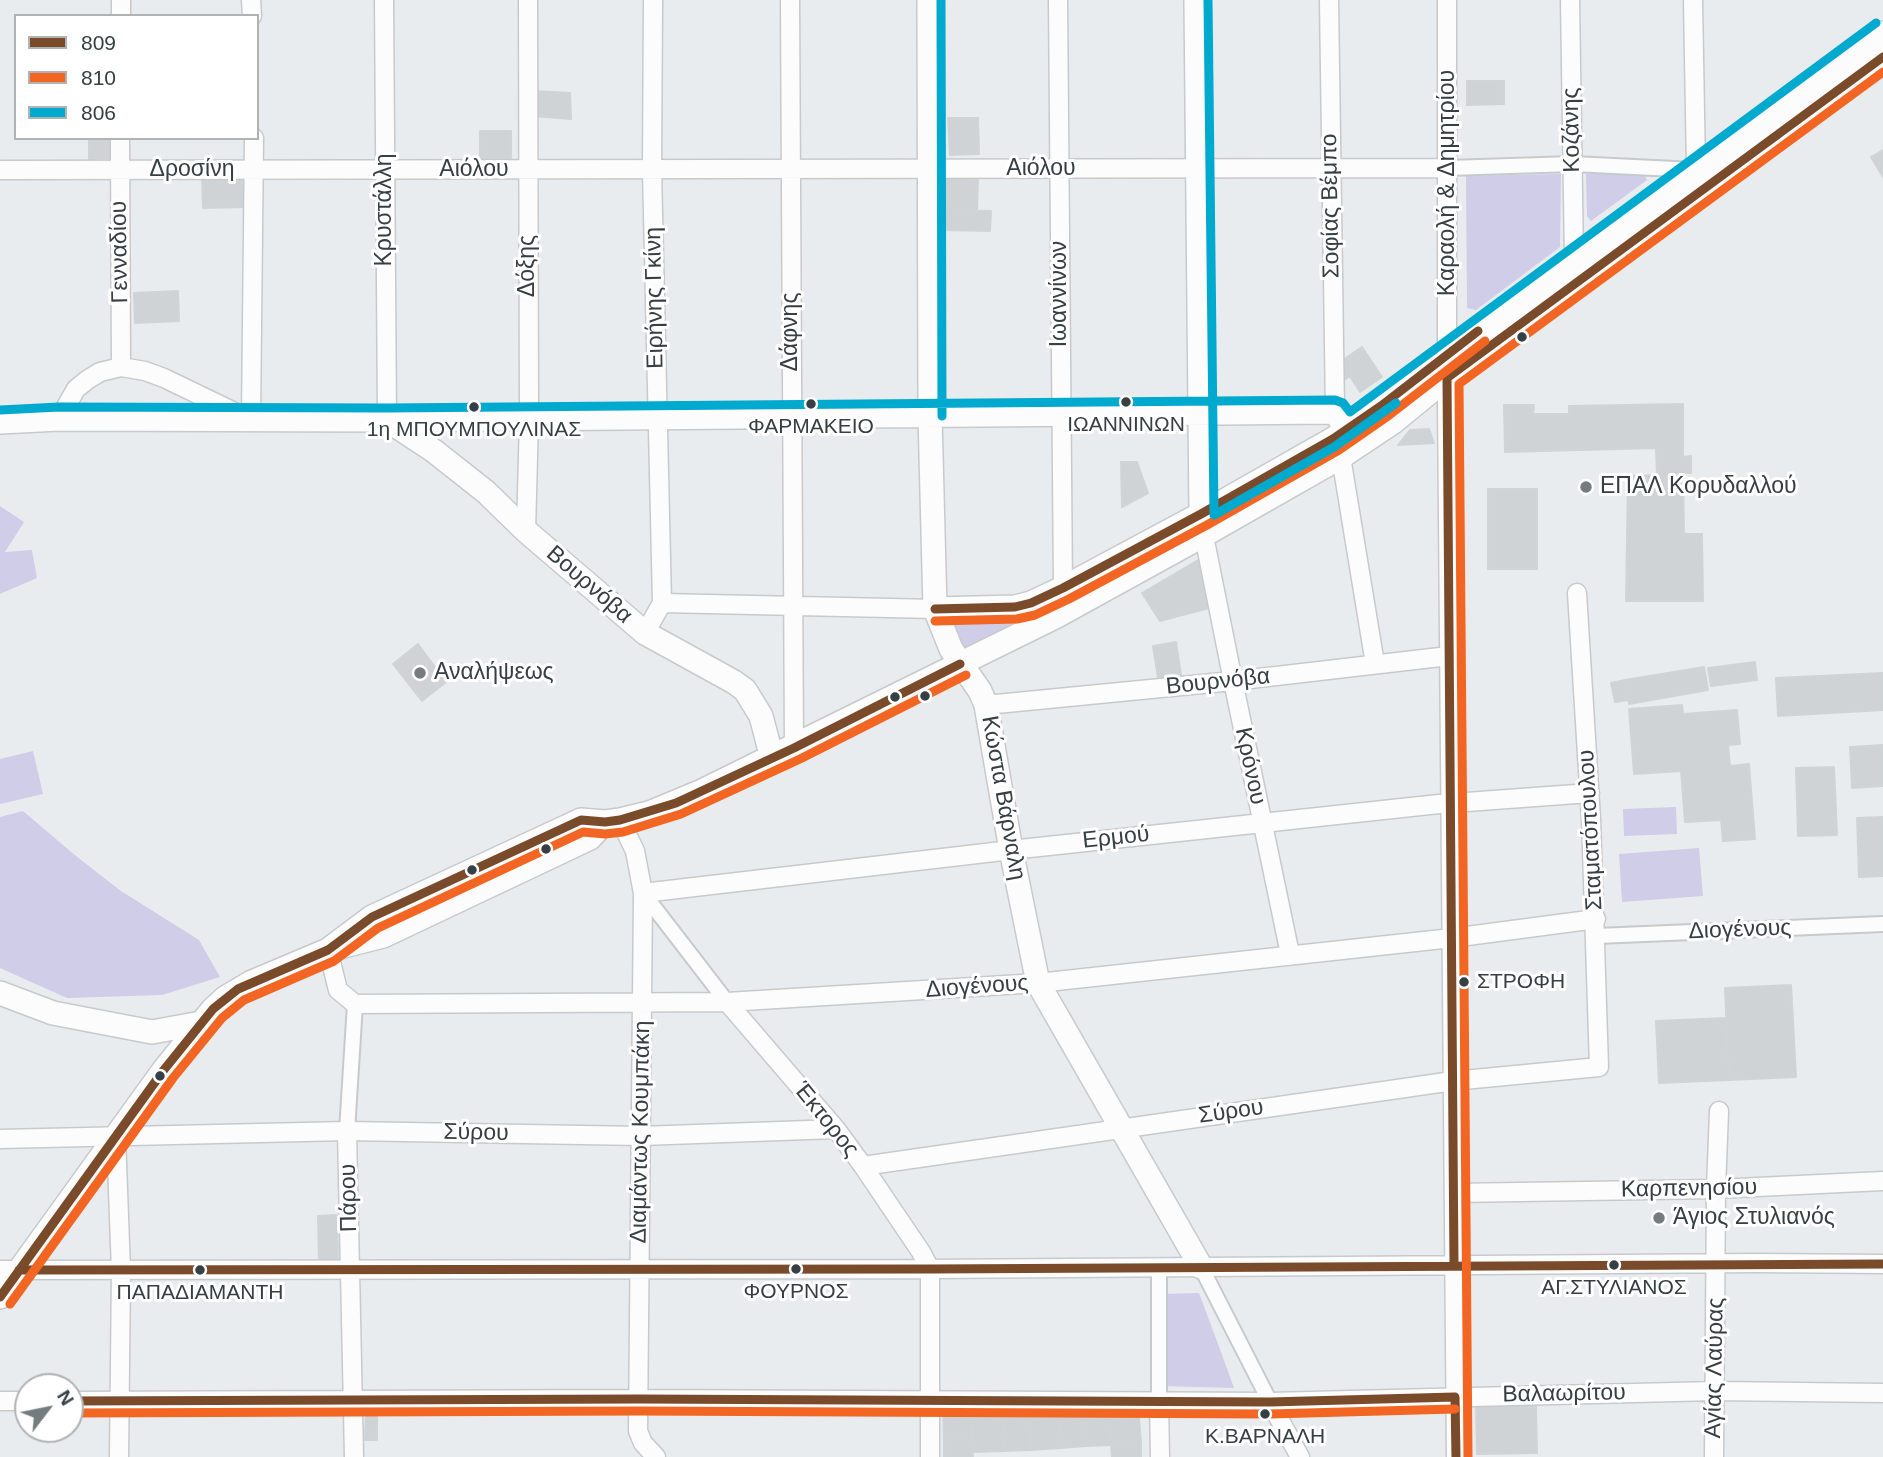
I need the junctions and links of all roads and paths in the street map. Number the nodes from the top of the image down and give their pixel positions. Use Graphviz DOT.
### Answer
graph roads {
  1 [pos="384,0"];
  2 [pos="528,0"];
  3 [pos="653,0"];
  4 [pos="790,0"];
  5 [pos="929,0"];
  6 [pos="1058,0"];
  7 [pos="1196,0"];
  8 [pos="1329,0"];
  9 [pos="1447,0"];
  10 [pos="1570,0"];
  11 [pos="1693,0"];
  12 [pos="1883,33"];
  13 [pos="1883,57"];
  14 [pos="120,140"];
  15 [pos="254,140"];
  16 [pos="1573,164"];
  17 [pos="1330,168"];
  18 [pos="1448,168"];
  19 [pos="790,169"];
  20 [pos="929,169"];
  21 [pos="1059,169"];
  22 [pos="1198,169"];
  23 [pos="0,170"];
  24 [pos="119,170"];
  25 [pos="255,170"];
  26 [pos="385,170"];
  27 [pos="528,170"];
  28 [pos="652,170"];
  29 [pos="1696,170"];
  30 [pos="1574,260"];
  31 [pos="1449,353"];
  32 [pos="121,367"];
  33 [pos="1447,378"];
  34 [pos="1061,415"];
  35 [pos="1201,415"];
  36 [pos="930,416"];
  37 [pos="792,417"];
  38 [pos="657,418"];
  39 [pos="59,419"];
  40 [pos="529,419"];
  41 [pos="251,420"];
  42 [pos="387,420"];
  43 [pos="1341,421"];
  44 [pos="0,422"];
  45 [pos="1341,457"];
  46 [pos="1202,525"];
  47 [pos="526,531"];
  48 [pos="1063,588"];
  49 [pos="1577,593"];
  50 [pos="662,603"];
  51 [pos="793,605"];
  52 [pos="935,609"];
  53 [pos="645,633"];
  54 [pos="1450,656"];
  55 [pos="960,664"];
  56 [pos="1375,664"];
  57 [pos="1233,681"];
  58 [pos="986,705"];
  59 [pos="794,748"];
  60 [pos="772,758"];
  61 [pos="1590,793"];
  62 [pos="1451,803"];
  63 [pos="612,821"];
  64 [pos="1262,823"];
  65 [pos="1011,850"];
  66 [pos="643,893"];
  67 [pos="1883,923"];
  68 [pos="1596,927"];
  69 [pos="1452,938"];
  70 [pos="328,950"];
  71 [pos="1290,954"];
  72 [pos="1038,983"];
  73 [pos="0,993"];
  74 [pos="642,1002"];
  75 [pos="727,1002"];
  76 [pos="355,1004"];
  77 [pos="201,1023"];
  78 [pos="1599,1067"];
  79 [pos="1453,1081"];
  80 [pos="1719,1111"];
  81 [pos="1120,1128"];
  82 [pos="836,1129"];
  83 [pos="347,1131"];
  84 [pos="116,1136"];
  85 [pos="641,1136"];
  86 [pos="0,1139"];
  87 [pos="863,1166"];
  88 [pos="1883,1181"];
  89 [pos="1716,1189"];
  90 [pos="1454,1193"];
  91 [pos="1883,1255"];
  92 [pos="1756,1263"];
  93 [pos="1454,1264"];
  94 [pos="1716,1264"];
  95 [pos="1883,1264"];
  96 [pos="1159,1267"];
  97 [pos="1201,1267"];
  98 [pos="350,1269"];
  99 [pos="930,1269"];
  100 [pos="10,1270"];
  101 [pos="640,1270"];
  102 [pos="121,1271"];
  103 [pos="0,1297"];
  104 [pos="1715,1391"];
  105 [pos="1883,1393"];
  106 [pos="1455,1397"];
  107 [pos="639,1399"];
  108 [pos="352,1400"];
  109 [pos="84,1401"];
  110 [pos="120,1401"];
  111 [pos="930,1401"];
  112 [pos="1159,1401"];
  113 [pos="1270,1402"];
  114 [pos="651,1455"];
  115 [pos="119,1457"];
  116 [pos="354,1457"];
  117 [pos="930,1457"];
  118 [pos="1160,1457"];
  119 [pos="1300,1457"];
  120 [pos="1456,1457"];
  121 [pos="1714,1457"];
  1 -- 26 [label="street, Κρυστάλλη"];
  2 -- 27 [label="street, Δόξης"];
  3 -- 28 [label="street, Ειρήνης Γκίνη"];
  4 -- 19 [label="street, Δάφνης"];
  5 -- 20 [label="street, Κώστα Βάρναλη"];
  6 -- 21 [label="street, Ιωαννίνων"];
  7 -- 22 [label="street"];
  8 -- 17 [label="street, Σοφίας Βέμπο"];
  9 -- 18 [label="street, Καραολή & Δημητρίου"];
  10 -- 16 [label="street, Κοζάνης"];
  11 -- 29 [label="street"];
  12 -- 29 [label="street"];
  13 -- 33 [label="street"];
  14 -- 24 [label="street, Γενναδίου"];
  15 -- 25 [label="street"];
  16 -- 18 [label="street, Αιόλου"];
  16 -- 29 [label="street, Αιόλου"];
  16 -- 30 [label="street, Κοζάνης"];
  17 -- 18 [label="street, Αιόλου"];
  17 -- 22 [label="street, Αιόλου"];
  17 -- 43 [label="street, Σοφίας Βέμπο"];
  18 -- 31 [label="street, Καραολή & Δημητρίου"];
  19 -- 20 [label="street, Αιόλου"];
  19 -- 28 [label="street, Αιόλου"];
  19 -- 37 [label="street, Δάφνης"];
  20 -- 21 [label="street, Αιόλου"];
  20 -- 36 [label="street, Κώστα Βάρναλη"];
  21 -- 22 [label="street, Αιόλου"];
  21 -- 34 [label="street, Ιωαννίνων"];
  22 -- 35 [label="street"];
  23 -- 24 [label="street, Δροσίνη"];
  24 -- 25 [label="street, Δροσίνη"];
  24 -- 32 [label="street, Γενναδίου"];
  25 -- 26 [label="street, Δροσίνη"];
  25 -- 41 [label="street"];
  26 -- 27 [label="street, Αιόλου"];
  26 -- 42 [label="street, Κρυστάλλη"];
  27 -- 28 [label="street, Αιόλου"];
  27 -- 40 [label="street, Δόξης"];
  28 -- 38 [label="street, Ειρήνης Γκίνη"];
  29 -- 30 [label="street"];
  30 -- 31 [label="street"];
  31 -- 33 [label="street, Καραολή & Δημητρίου"];
  31 -- 43 [label="street"];
  32 -- 39 [label="street"];
  32 -- 41 [label="street"];
  33 -- 45 [label="street"];
  33 -- 54 [label="street, Καραολή & Δημητρίου"];
  34 -- 35 [label="street"];
  34 -- 36 [label="street"];
  34 -- 48 [label="street, Ιωαννίνων"];
  35 -- 43 [label="street"];
  35 -- 46 [label="street"];
  36 -- 37 [label="street"];
  36 -- 52 [label="street, Κώστα Βάρναλη"];
  37 -- 38 [label="street"];
  37 -- 51 [label="street, Δάφνης"];
  38 -- 40 [label="street"];
  38 -- 50 [label="street, Ειρήνης Γκίνη"];
  39 -- 41 [label="street"];
  39 -- 44 [label="street"];
  40 -- 42 [label="street"];
  40 -- 47 [label="street, Δόξης"];
  41 -- 42 [label="street"];
  42 -- 47 [label="street, Βουρνόβα"];
  43 -- 46 [label="street"];
  45 -- 46 [label="street"];
  45 -- 56 [label="street"];
  46 -- 48 [label="street"];
  46 -- 55 [label="street"];
  46 -- 57 [label="street, Κρόνου"];
  47 -- 53 [label="street, Βουρνόβα"];
  48 -- 52 [label="street"];
  49 -- 61 [label="street, Σταματόπουλου"];
  50 -- 51 [label="street, Βουρνόβα"];
  50 -- 53 [label="street"];
  51 -- 52 [label="street, Βουρνόβα"];
  51 -- 59 [label="street, Δάφνης"];
  52 -- 55 [label="street, Κώστα Βάρναλη"];
  53 -- 60 [label="street, Βουρνόβα"];
  54 -- 56 [label="street, Βουρνόβα"];
  54 -- 62 [label="street, Καραολή & Δημητρίου"];
  55 -- 58 [label="street, Κώστα Βάρναλη"];
  55 -- 59 [label="street"];
  56 -- 57 [label="street, Βουρνόβα"];
  57 -- 58 [label="street, Βουρνόβα"];
  57 -- 64 [label="street, Κρόνου"];
  58 -- 65 [label="street, Κώστα Βάρναλη"];
  59 -- 60 [label="street"];
  60 -- 63 [label="street"];
  61 -- 62 [label="street, Ερμού"];
  61 -- 68 [label="street, Σταματόπουλου"];
  62 -- 64 [label="street, Ερμού"];
  62 -- 69 [label="street, Καραολή & Δημητρίου"];
  63 -- 66 [label="street, Έκτορος"];
  63 -- 70 [label="street"];
  64 -- 65 [label="street, Ερμού"];
  64 -- 71 [label="street, Κρόνου"];
  65 -- 66 [label="street, Ερμού"];
  65 -- 72 [label="street, Κώστα Βάρναλη"];
  66 -- 74 [label="street, Διαμάντως Κουμπάκη"];
  66 -- 75 [label="street, Έκτορος"];
  67 -- 68 [label="street, Διογένους"];
  68 -- 69 [label="street, Διογένους"];
  68 -- 78 [label="street, Σταματόπουλου"];
  69 -- 71 [label="street, Διογένους"];
  69 -- 79 [label="street, Καραολή & Δημητρίου"];
  70 -- 76 [label="street"];
  70 -- 77 [label="street"];
  71 -- 72 [label="street, Διογένους"];
  72 -- 75 [label="street, Διογένους"];
  72 -- 81 [label="street, Κώστα Βάρναλη"];
  73 -- 77 [label="street"];
  74 -- 75 [label="street, Διογένους"];
  74 -- 76 [label="street, Διογένους"];
  74 -- 85 [label="street, Διαμάντως Κουμπάκη"];
  75 -- 82 [label="street, Έκτορος"];
  76 -- 83 [label="street, Πάρου"];
  77 -- 84 [label="street"];
  78 -- 79 [label="street, Σύρου"];
  79 -- 81 [label="street, Σύρου"];
  79 -- 90 [label="street, Καραολή & Δημητρίου"];
  80 -- 89 [label="street, Αγίας Λαύρας"];
  81 -- 87 [label="street, Σύρου"];
  81 -- 97 [label="street, Κώστα Βάρναλη"];
  82 -- 85 [label="street, Σύρου"];
  82 -- 87 [label="street, Έκτορος"];
  83 -- 84 [label="street, Σύρου"];
  83 -- 85 [label="street, Σύρου"];
  83 -- 98 [label="street, Πάρου"];
  84 -- 86 [label="street, Σύρου"];
  84 -- 100 [label="street"];
  84 -- 102 [label="street"];
  85 -- 101 [label="street, Διαμάντως Κουμπάκη"];
  87 -- 99 [label="street, Έκτορος"];
  88 -- 89 [label="street, Καρπενησίου"];
  89 -- 90 [label="street, Καρπενησίου"];
  89 -- 94 [label="street, Αγίας Λαύρας"];
  90 -- 93 [label="street, Καραολή & Δημητρίου"];
  91 -- 92 [label="street"];
  92 -- 94 [label="street"];
  92 -- 95 [label="street"];
  93 -- 94 [label="street"];
  93 -- 97 [label="street"];
  93 -- 106 [label="street, Καραολή & Δημητρίου"];
  94 -- 104 [label="street, Αγίας Λαύρας"];
  96 -- 97 [label="street"];
  96 -- 99 [label="street"];
  96 -- 112 [label="street"];
  97 -- 113 [label="street, Κώστα Βάρναλη"];
  98 -- 101 [label="street"];
  98 -- 102 [label="street"];
  98 -- 108 [label="street, Πάρου"];
  99 -- 101 [label="street"];
  99 -- 111 [label="street"];
  100 -- 102 [label="street"];
  100 -- 103 [label="street"];
  101 -- 107 [label="street, Διαμάντως Κουμπάκη"];
  102 -- 110 [label="street"];
  104 -- 105 [label="street, Βαλαωρίτου"];
  104 -- 106 [label="street, Βαλαωρίτου"];
  104 -- 121 [label="street, Αγίας Λαύρας"];
  106 -- 113 [label="street, Βαλαωρίτου"];
  106 -- 120 [label="street, Καραολή & Δημητρίου"];
  107 -- 108 [label="street, Βαλαωρίτου"];
  107 -- 111 [label="street, Βαλαωρίτου"];
  107 -- 114 [label="street, Διαμάντως Κουμπάκη"];
  108 -- 110 [label="street, Βαλαωρίτου"];
  108 -- 116 [label="street, Πάρου"];
  109 -- 110 [label="street, Βαλαωρίτου"];
  110 -- 115 [label="street"];
  111 -- 112 [label="street, Βαλαωρίτου"];
  111 -- 117 [label="street"];
  112 -- 113 [label="street, Βαλαωρίτου"];
  112 -- 118 [label="street"];
  113 -- 119 [label="street, Κώστα Βάρναλη"];
}
